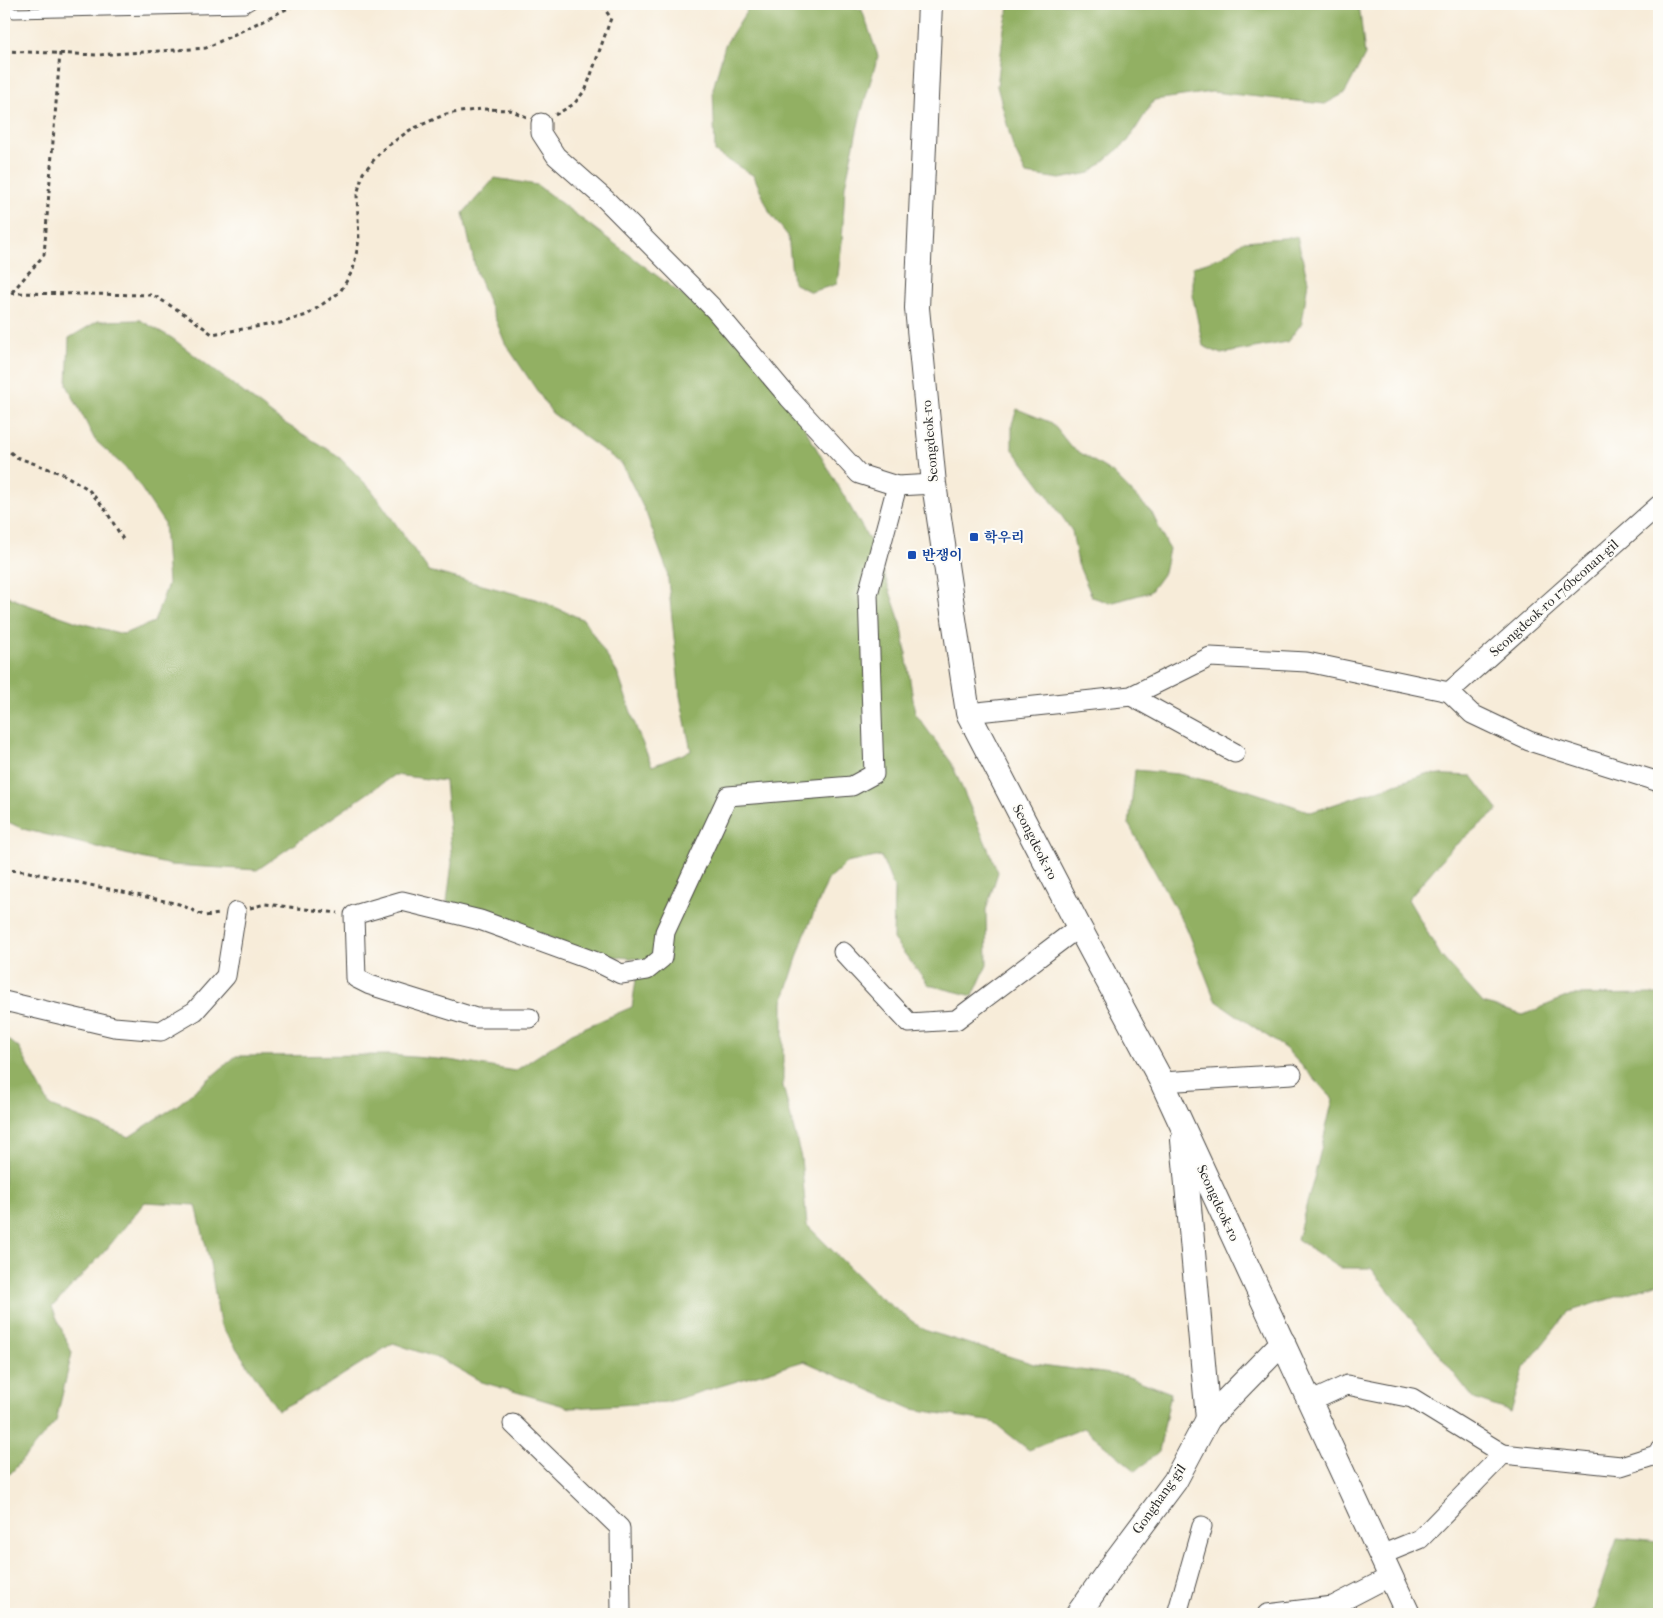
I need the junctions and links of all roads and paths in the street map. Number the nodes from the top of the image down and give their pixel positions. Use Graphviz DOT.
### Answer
graph roads {
  1 [pos="251,4"];
  2 [pos="297,4"];
  3 [pos="601,4"];
  4 [pos="930,4"];
  5 [pos="4,7"];
  6 [pos="4,51"];
  7 [pos="60,53"];
  8 [pos="541,123"];
  9 [pos="12,292"];
  10 [pos="4,297"];
  11 [pos="4,447"];
  12 [pos="934,484"];
  13 [pos="897,486"];
  14 [pos="1656,513"];
  15 [pos="124,541"];
  16 [pos="1449,692"];
  17 [pos="1131,696"];
  18 [pos="968,713"];
  19 [pos="1235,753"];
  20 [pos="1659,782"];
  21 [pos="4,870"];
  22 [pos="236,912"];
  23 [pos="354,915"];
  24 [pos="1079,927"];
  25 [pos="843,952"];
  26 [pos="4,1001"];
  27 [pos="530,1018"];
  28 [pos="1292,1074"];
  29 [pos="1162,1082"];
  30 [pos="1182,1123"];
  31 [pos="1283,1342"];
  32 [pos="1310,1402"];
  33 [pos="1208,1418"];
  34 [pos="513,1424"];
  35 [pos="1659,1451"];
  36 [pos="1503,1454"];
  37 [pos="1202,1526"];
  38 [pos="1386,1566"];
  39 [pos="1333,1610"];
  40 [pos="621,1614"];
  41 [pos="1078,1614"];
  42 [pos="1177,1614"];
  43 [pos="1267,1614"];
  44 [pos="1408,1614"];
  1 -- 5 [label="lane"];
  2 -- 7 [label="path"];
  3 -- 8 [label="path"];
  4 -- 12 [label="street, Seongdeok-ro"];
  6 -- 7 [label="path"];
  7 -- 9 [label="path"];
  8 -- 9 [label="path"];
  8 -- 13 [label="street"];
  9 -- 10 [label="path"];
  11 -- 15 [label="path"];
  12 -- 13 [label="street"];
  12 -- 18 [label="street, Seongdeok-ro"];
  13 -- 23 [label="street"];
  14 -- 16 [label="street, Seongdeok-ro 176beonan-gil"];
  16 -- 17 [label="street"];
  16 -- 20 [label="street"];
  17 -- 18 [label="street"];
  17 -- 19 [label="street"];
  18 -- 24 [label="street, Seongdeok-ro"];
  21 -- 22 [label="path"];
  22 -- 23 [label="path"];
  22 -- 26 [label="street"];
  23 -- 27 [label="street"];
  24 -- 25 [label="street"];
  24 -- 29 [label="street, Seongdeok-ro"];
  28 -- 29 [label="street"];
  29 -- 30 [label="street, Seongdeok-ro"];
  30 -- 31 [label="street, Seongdeok-ro"];
  30 -- 33 [label="street"];
  31 -- 32 [label="street, Seongdeok-ro"];
  31 -- 33 [label="street, Gonghang-gil"];
  32 -- 36 [label="street"];
  32 -- 38 [label="street, Seongdeok-ro"];
  33 -- 41 [label="street, Gonghang-gil"];
  34 -- 40 [label="street"];
  35 -- 36 [label="street"];
  36 -- 38 [label="street"];
  37 -- 42 [label="street"];
  38 -- 39 [label="street"];
  38 -- 44 [label="street, Seongdeok-ro"];
  39 -- 43 [label="street"];
}
